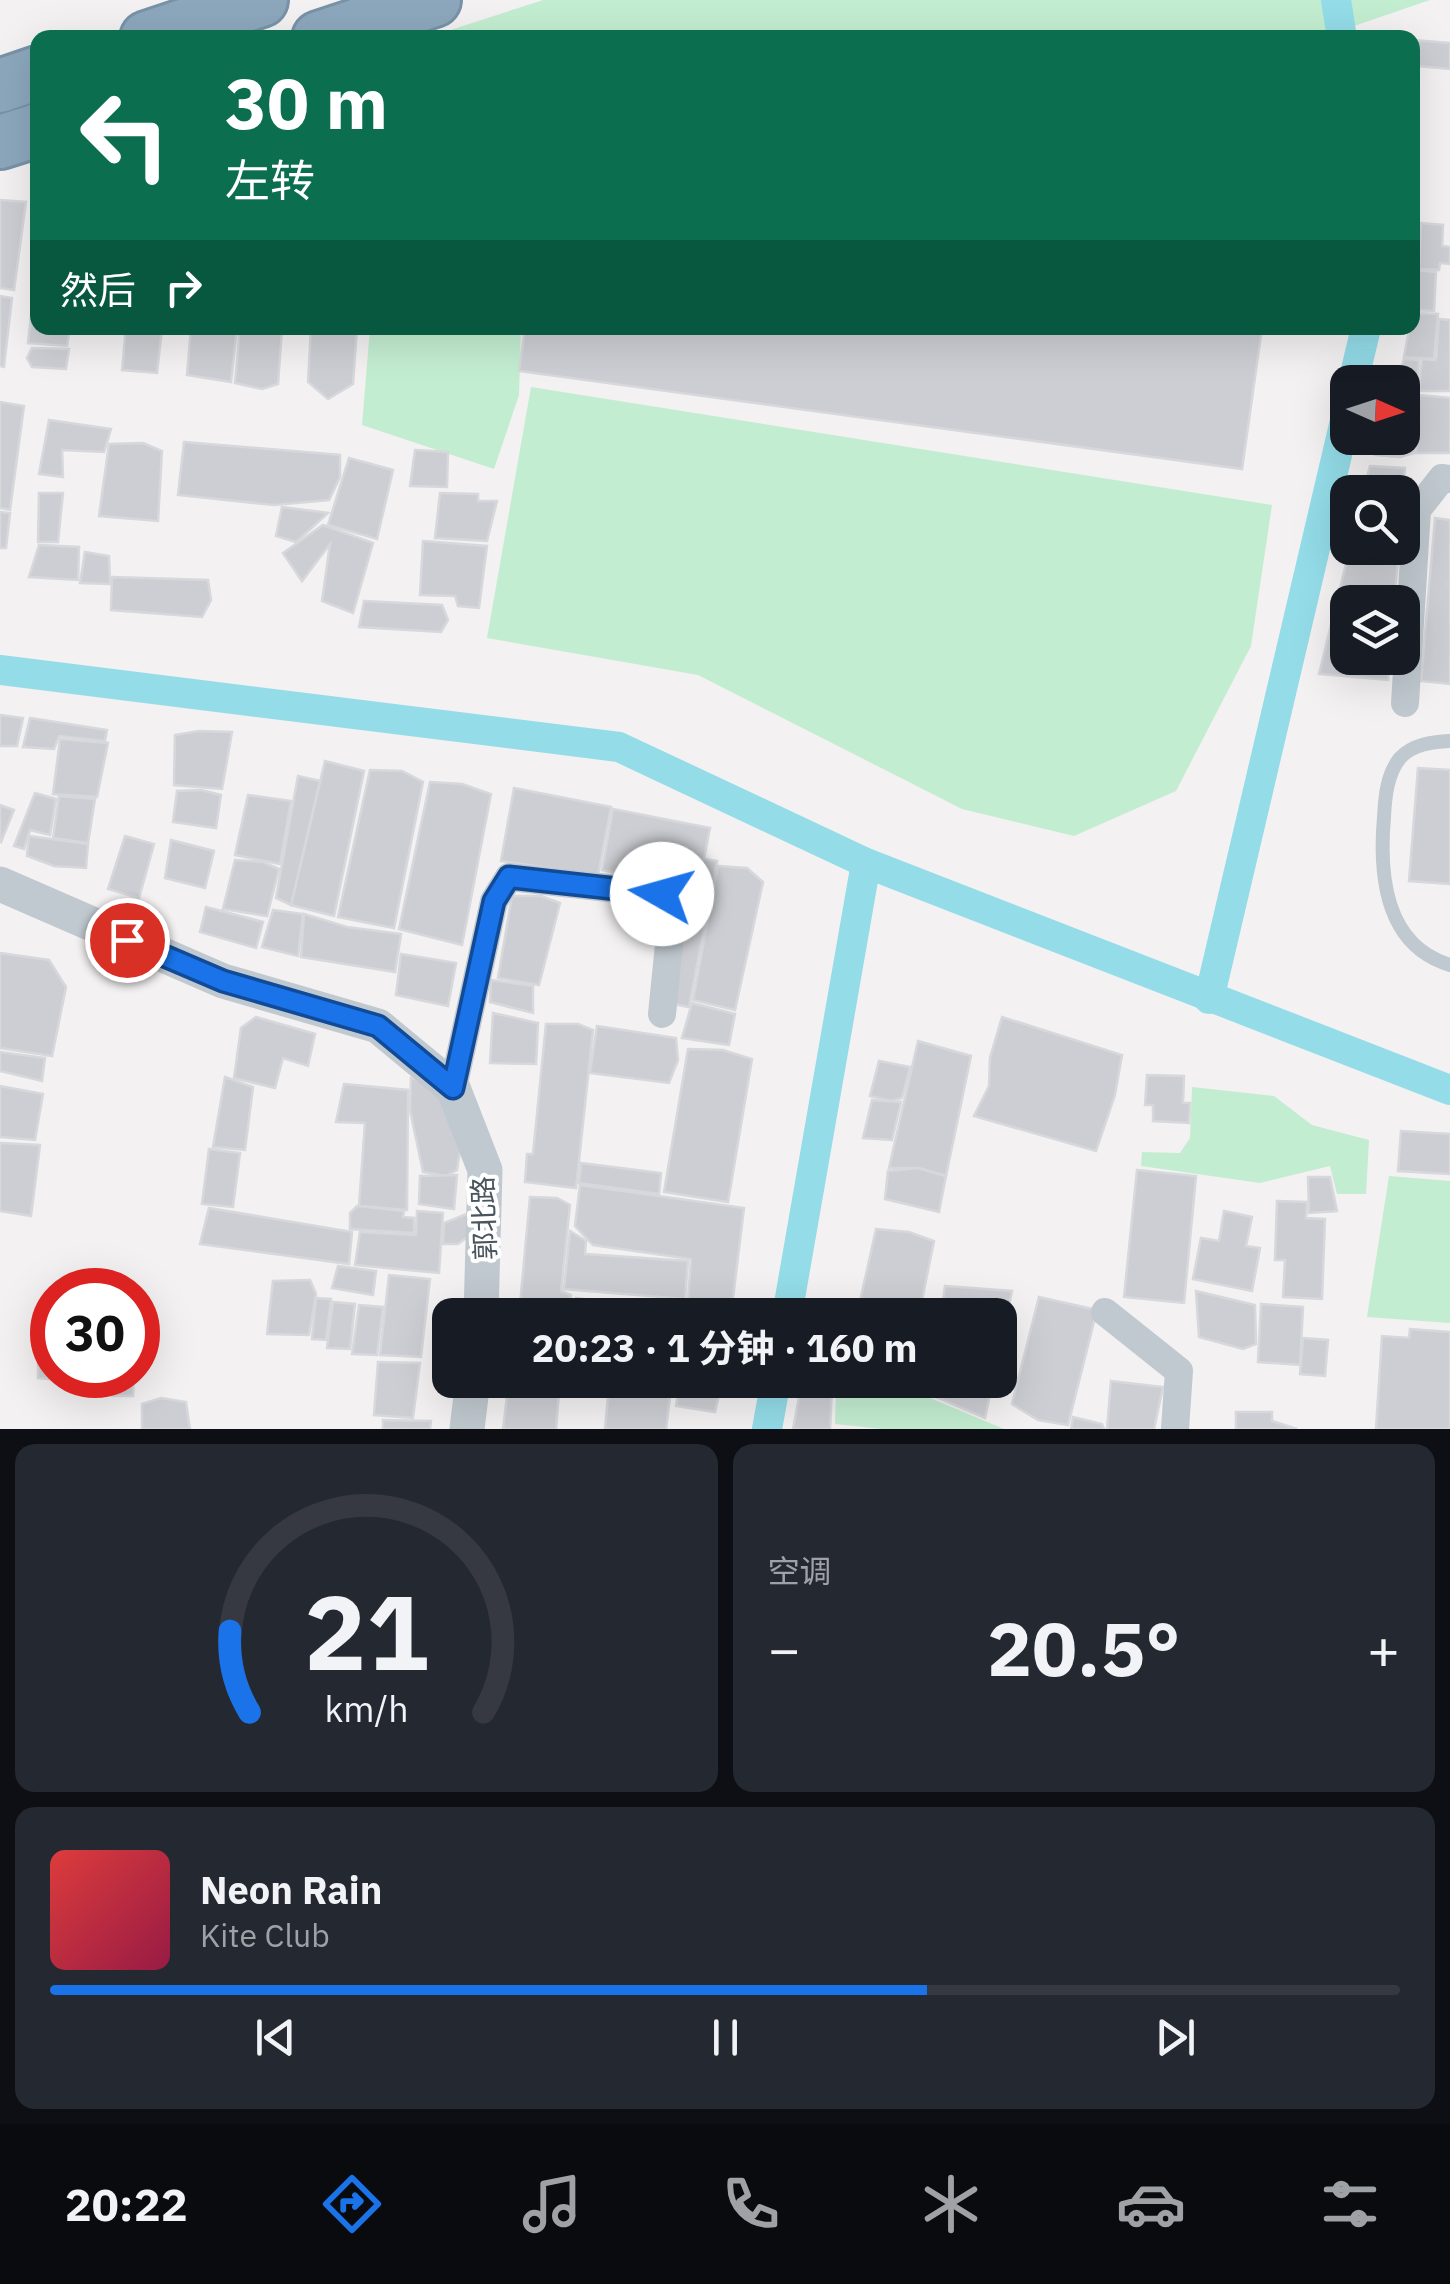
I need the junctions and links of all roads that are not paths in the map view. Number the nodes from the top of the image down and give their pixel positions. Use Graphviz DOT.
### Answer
graph roads {
  1 [pos="261,0"];
  2 [pos="434,0"];
  3 [pos="171,30"];
  4 [pos="343,30"];
  5 [pos="30,77"];
  6 [pos="0,86"];
  7 [pos="30,133"];
  8 [pos="0,142"];
  9 [pos="1450,479"];
  10 [pos="1405,703"];
  11 [pos="1450,741"];
  12 [pos="0,884"];
  13 [pos="1450,966"];
  14 [pos="662,1014"];
  15 [pos="453,1088"];
  16 [pos="482,1298"];
  17 [pos="1105,1312"];
  18 [pos="470,1398"];
  19 [pos="466,1429"];
  20 [pos="1175,1429"];
  1 -- 3 [label="highway"];
  2 -- 4 [label="highway"];
  5 -- 6 [label="highway"];
  7 -- 8 [label="highway"];
  9 -- 10 [label="street"];
  11 -- 13 [label="lane"];
  12 -- 15 [label="street, 郭北路"];
  14 -- 15 [label="street"];
  15 -- 16 [label="street, 郭北路"];
  17 -- 20 [label="street"];
  18 -- 19 [label="street"];
}
